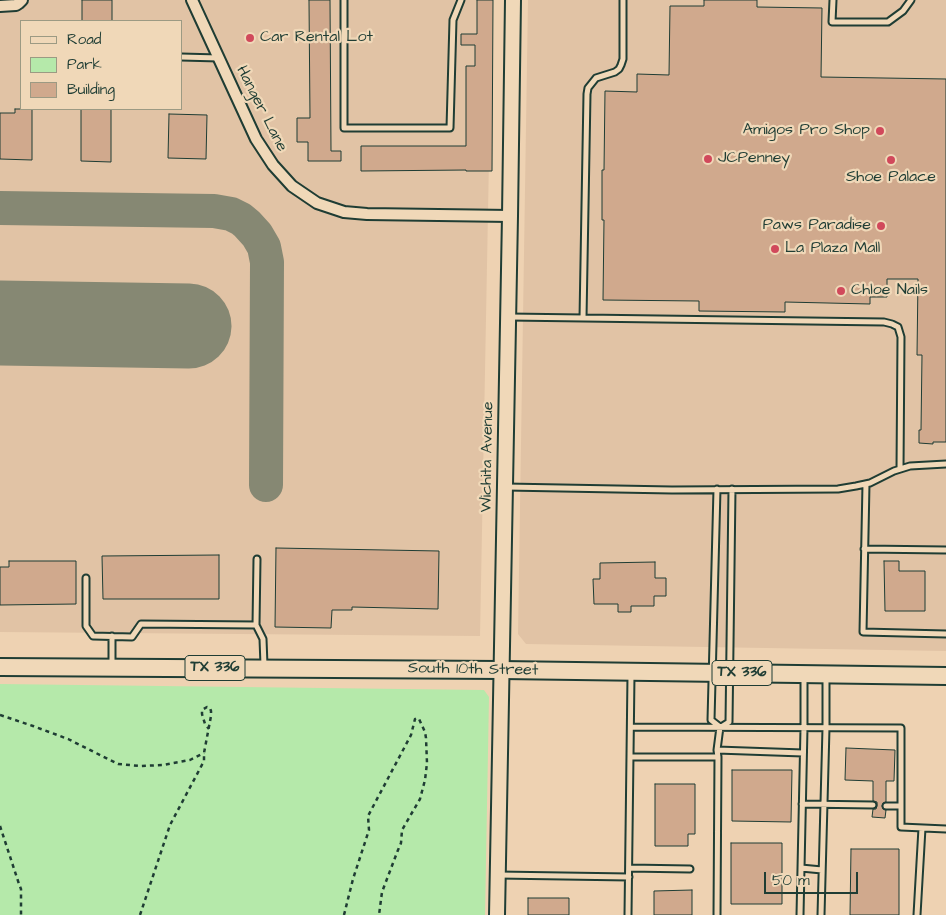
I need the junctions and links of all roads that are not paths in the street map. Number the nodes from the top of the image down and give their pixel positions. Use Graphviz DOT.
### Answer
graph roads {
  1 [pos="22,0"];
  2 [pos="192,0"];
  3 [pos="344,0"];
  4 [pos="461,0"];
  5 [pos="513,0"];
  6 [pos="623,0"];
  7 [pos="833,0"];
  8 [pos="911,0"];
  9 [pos="0,6"];
  10 [pos="182,57"];
  11 [pos="219,58"];
  12 [pos="510,216"];
  13 [pos="508,317"];
  14 [pos="583,318"];
  15 [pos="946,464"];
  16 [pos="900,469"];
  17 [pos="866,484"];
  18 [pos="505,487"];
  19 [pos="717,489"];
  20 [pos="732,489"];
  21 [pos="864,549"];
  22 [pos="946,550"];
  23 [pos="258,559"];
  24 [pos="86,578"];
  25 [pos="256,625"];
  26 [pos="946,634"];
  27 [pos="112,636"];
  28 [pos="0,666"];
  29 [pos="112,667"];
  30 [pos="264,668"];
  31 [pos="502,670"];
  32 [pos="632,672"];
  33 [pos="721,673"];
  34 [pos="804,674"];
  35 [pos="826,674"];
  36 [pos="946,676"];
  37 [pos="631,726"];
  38 [pos="720,727"];
  39 [pos="804,728"];
  40 [pos="826,728"];
  41 [pos="717,750"];
  42 [pos="803,753"];
  43 [pos="718,757"];
  44 [pos="630,758"];
  45 [pos="802,804"];
  46 [pos="824,804"];
  47 [pos="873,805"];
  48 [pos="886,806"];
  49 [pos="901,806"];
  50 [pos="922,828"];
  51 [pos="946,828"];
  52 [pos="629,868"];
  53 [pos="801,868"];
  54 [pos="690,869"];
  55 [pos="822,870"];
  56 [pos="497,875"];
  57 [pos="629,877"];
  58 [pos="496,915"];
  59 [pos="628,915"];
  60 [pos="718,915"];
  61 [pos="800,915"];
  62 [pos="821,915"];
  63 [pos="918,915"];
  1 -- 9 [label="street"];
  2 -- 11 [label="street, Hanger Lane"];
  3 -- 4 [label="lane"];
  5 -- 12 [label="main road, Wichita Avenue"];
  6 -- 14 [label="lane"];
  7 -- 8 [label="lane"];
  10 -- 11 [label="lane"];
  11 -- 12 [label="street, Hanger Lane"];
  12 -- 13 [label="main road, Wichita Avenue"];
  13 -- 14 [label="lane"];
  13 -- 18 [label="main road, Wichita Avenue"];
  14 -- 16 [label="lane"];
  15 -- 16 [label="lane"];
  16 -- 17 [label="lane"];
  17 -- 20 [label="lane"];
  17 -- 21 [label="lane"];
  18 -- 19 [label="lane"];
  18 -- 31 [label="main road, Wichita Avenue"];
  19 -- 20 [label="lane"];
  19 -- 33 [label="lane"];
  20 -- 33 [label="lane"];
  21 -- 22 [label="lane"];
  21 -- 26 [label="lane"];
  23 -- 25 [label="lane"];
  24 -- 27 [label="lane"];
  25 -- 27 [label="lane"];
  25 -- 30 [label="lane"];
  27 -- 29 [label="lane"];
  28 -- 29 [label="main road, South 10th Street / TX 336"];
  29 -- 30 [label="main road, South 10th Street / TX 336"];
  30 -- 31 [label="main road, South 10th Street / TX 336"];
  31 -- 32 [label="main road, South 10th Street / TX 336"];
  31 -- 56 [label="main road, Wichita Avenue"];
  32 -- 33 [label="main road, South 10th Street / TX 336"];
  32 -- 37 [label="lane"];
  33 -- 34 [label="main road, South 10th Street / TX 336"];
  33 -- 38 [label="lane"];
  33 -- 38 [label="lane"];
  34 -- 35 [label="main road, South 10th Street / TX 336"];
  34 -- 39 [label="lane"];
  35 -- 36 [label="main road, South 10th Street / TX 336"];
  35 -- 40 [label="lane"];
  37 -- 38 [label="lane"];
  37 -- 44 [label="lane"];
  38 -- 39 [label="lane"];
  38 -- 41 [label="lane"];
  39 -- 40 [label="lane"];
  39 -- 42 [label="lane"];
  40 -- 46 [label="lane"];
  40 -- 49 [label="lane"];
  41 -- 42 [label="lane"];
  41 -- 43 [label="lane"];
  42 -- 45 [label="lane"];
  43 -- 44 [label="lane"];
  43 -- 60 [label="lane"];
  44 -- 52 [label="lane"];
  45 -- 46 [label="lane"];
  45 -- 53 [label="lane"];
  46 -- 47 [label="lane"];
  46 -- 55 [label="lane"];
  48 -- 49 [label="lane"];
  49 -- 50 [label="lane"];
  50 -- 51 [label="lane"];
  50 -- 63 [label="lane"];
  52 -- 54 [label="lane"];
  52 -- 57 [label="lane"];
  53 -- 55 [label="lane"];
  53 -- 61 [label="lane"];
  55 -- 62 [label="lane"];
  56 -- 57 [label="lane"];
  56 -- 58 [label="main road, Wichita Avenue"];
  57 -- 59 [label="lane"];
}
